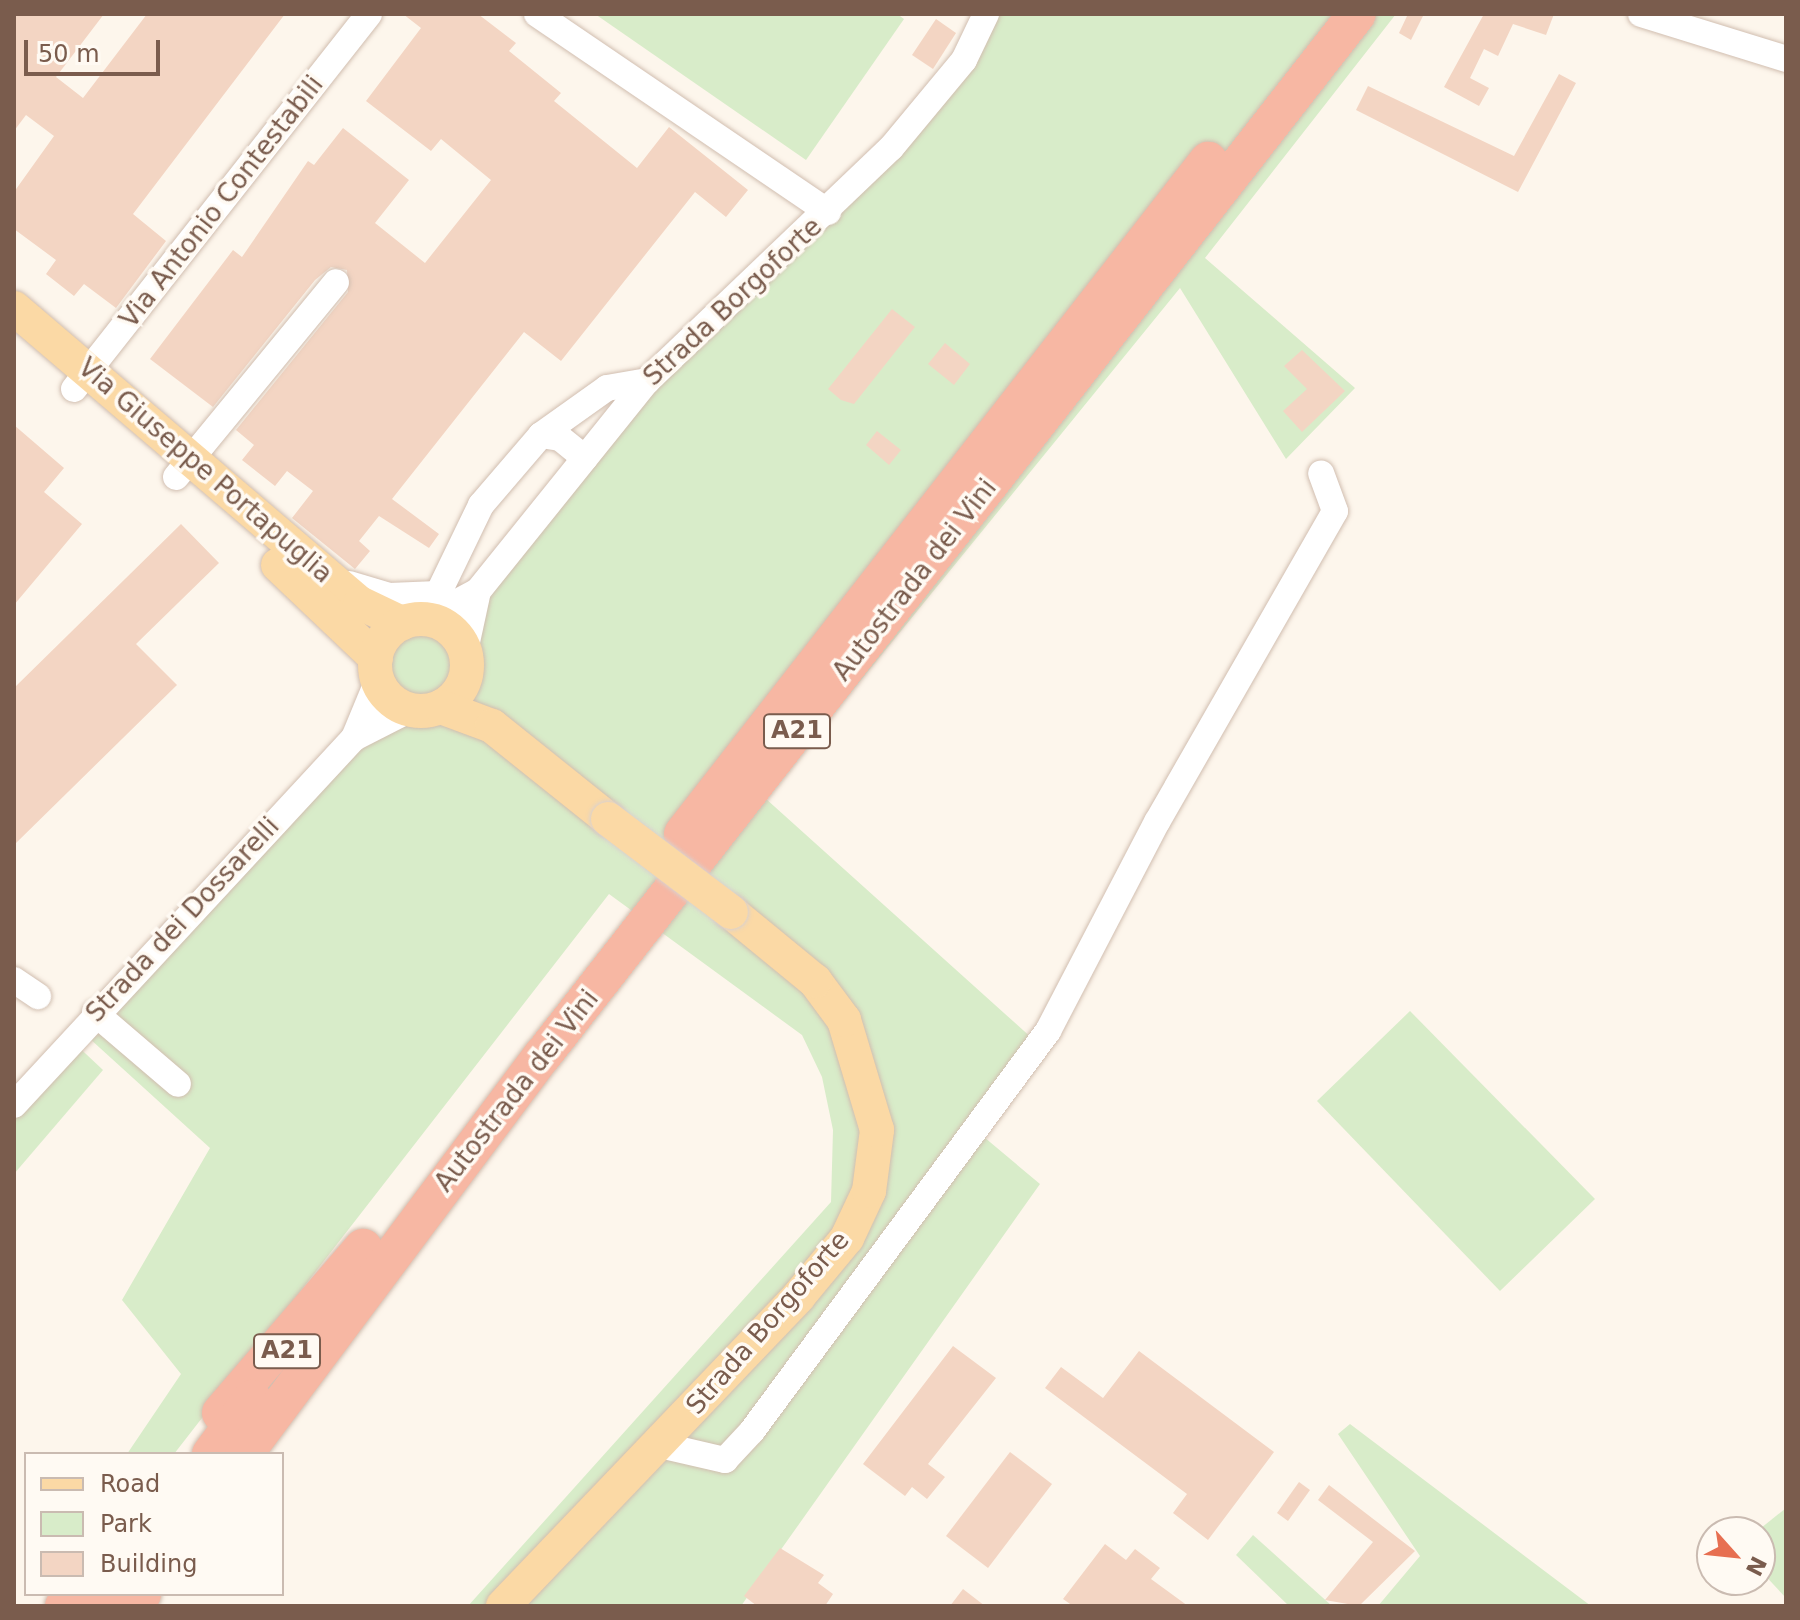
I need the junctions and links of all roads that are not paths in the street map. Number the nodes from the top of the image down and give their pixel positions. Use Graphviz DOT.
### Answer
graph roads {
  1 [pos="369,14"];
  2 [pos="537,14"];
  3 [pos="986,14"];
  4 [pos="1324,14"];
  5 [pos="1357,14"];
  6 [pos="1641,14"];
  7 [pos="1786,59"];
  8 [pos="828,212"];
  9 [pos="336,282"];
  10 [pos="14,308"];
  11 [pos="14,337"];
  12 [pos="81,381"];
  13 [pos="647,381"];
  14 [pos="541,435"];
  15 [pos="585,458"];
  16 [pos="183,469"];
  17 [pos="1321,473"];
  18 [pos="324,573"];
  19 [pos="478,591"];
  20 [pos="414,621"];
  21 [pos="465,665"];
  22 [pos="377,669"];
  23 [pos="425,708"];
  24 [pos="492,726"];
  25 [pos="354,738"];
  26 [pos="95,1013"];
  27 [pos="178,1084"];
  28 [pos="14,1105"];
  29 [pos="363,1248"];
  30 [pos="660,1445"];
  31 [pos="192,1452"];
  32 [pos="212,1452"];
  33 [pos="245,1452"];
  34 [pos="503,1606"];
  1 -- 12 [label="street, Via Antonio Contestabili"];
  2 -- 8 [label="street"];
  3 -- 8 [label="street, Strada Borgoforte"];
  4 -- 29 [label="highway, Autostrada dei Vini / A21"];
  5 -- 33 [label="highway, Autostrada dei Vini / A21"];
  6 -- 7 [label="street"];
  8 -- 13 [label="street, Strada Borgoforte"];
  9 -- 16 [label="street"];
  10 -- 12 [label="main road, Via Giuseppe Portapuglia"];
  11 -- 12 [label="main road, Via Giuseppe Portapuglia"];
  12 -- 16 [label="main road, Via Giuseppe Portapuglia"];
  13 -- 14 [label="street"];
  13 -- 15 [label="street, Strada Borgoforte"];
  14 -- 15 [label="street"];
  14 -- 18 [label="street"];
  15 -- 19 [label="street, Strada Borgoforte"];
  16 -- 18 [label="main road, Via Giuseppe Portapuglia"];
  16 -- 22 [label="main road, Via Giuseppe Portapuglia"];
  17 -- 30 [label="street"];
  18 -- 20 [label="main road, Via Giuseppe Portapuglia"];
  19 -- 20 [label="street, Strada Borgoforte"];
  19 -- 21 [label="street, Strada Borgoforte"];
  20 -- 21 [label="main road, Via Giuseppe Portapuglia"];
  20 -- 22 [label="main road"];
  21 -- 23 [label="main road"];
  21 -- 24 [label="main road, Via Giuseppe Portapuglia"];
  22 -- 23 [label="main road, Via Giuseppe Portapuglia"];
  22 -- 25 [label="street, Strada dei Dossarelli"];
  23 -- 24 [label="main road"];
  23 -- 25 [label="street, Strada dei Dossarelli"];
  24 -- 30 [label="main road, Strada Borgoforte, bridge"];
  25 -- 26 [label="street, Strada dei Dossarelli"];
  26 -- 27 [label="street"];
  26 -- 28 [label="street, Strada dei Dossarelli"];
  29 -- 31 [label="highway"];
  29 -- 32 [label="highway, Autostrada dei Vini / A21"];
  30 -- 34 [label="main road, Strada Borgoforte"];
}
